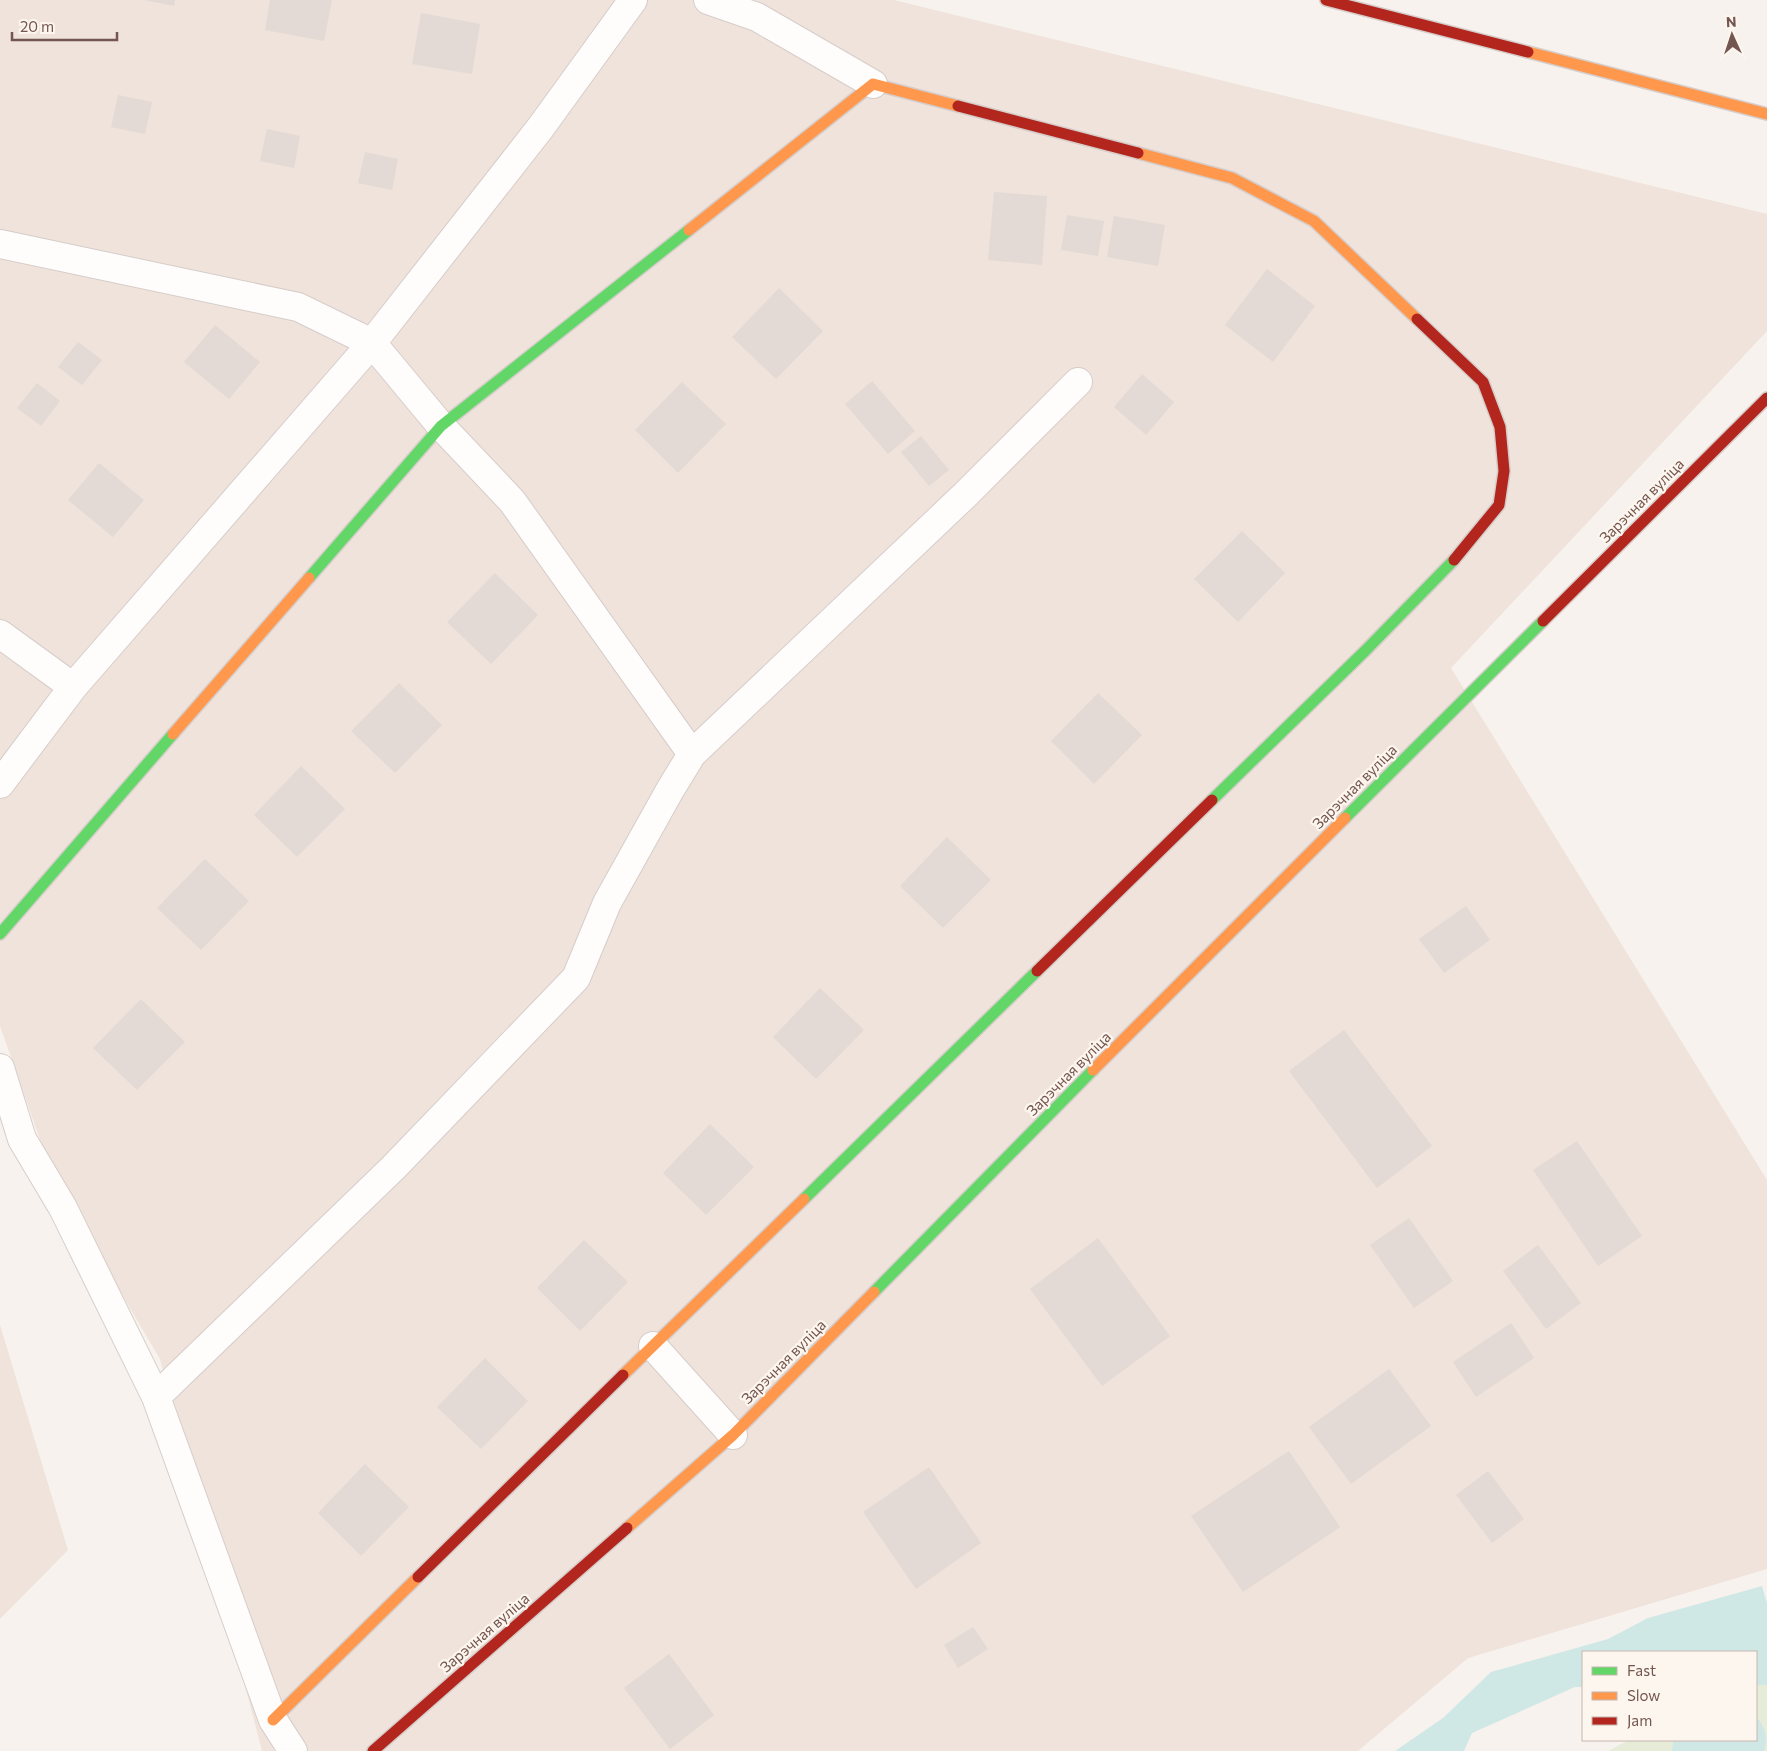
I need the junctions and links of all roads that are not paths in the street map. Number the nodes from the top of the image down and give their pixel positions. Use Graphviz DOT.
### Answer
graph roads {
  1 [pos="633,0"];
  2 [pos="708,0"];
  3 [pos="1326,0"];
  4 [pos="873,84"];
  5 [pos="1767,114"];
  6 [pos="0,244"];
  7 [pos="372,342"];
  8 [pos="1078,382"];
  9 [pos="1767,398"];
  10 [pos="441,426"];
  11 [pos="0,634"];
  12 [pos="73,687"];
  13 [pos="692,754"];
  14 [pos="0,784"];
  15 [pos="0,934"];
  16 [pos="0,1068"];
  17 [pos="653,1346"];
  18 [pos="156,1397"];
  19 [pos="733,1435"];
  20 [pos="273,1720"];
  21 [pos="293,1751"];
  22 [pos="373,1751"];
  1 -- 7 [label="street"];
  2 -- 4 [label="street"];
  3 -- 5 [label="street"];
  4 -- 10 [label="street"];
  4 -- 17 [label="street"];
  6 -- 7 [label="street"];
  7 -- 10 [label="street"];
  7 -- 12 [label="street"];
  8 -- 13 [label="street"];
  9 -- 19 [label="street, Зарэчная вуліца"];
  10 -- 13 [label="street"];
  10 -- 15 [label="street"];
  11 -- 12 [label="street"];
  12 -- 14 [label="street"];
  13 -- 18 [label="street"];
  16 -- 18 [label="street"];
  17 -- 19 [label="street"];
  17 -- 20 [label="street"];
  18 -- 20 [label="street"];
  19 -- 22 [label="street, Зарэчная вуліца"];
  20 -- 21 [label="street"];
}
